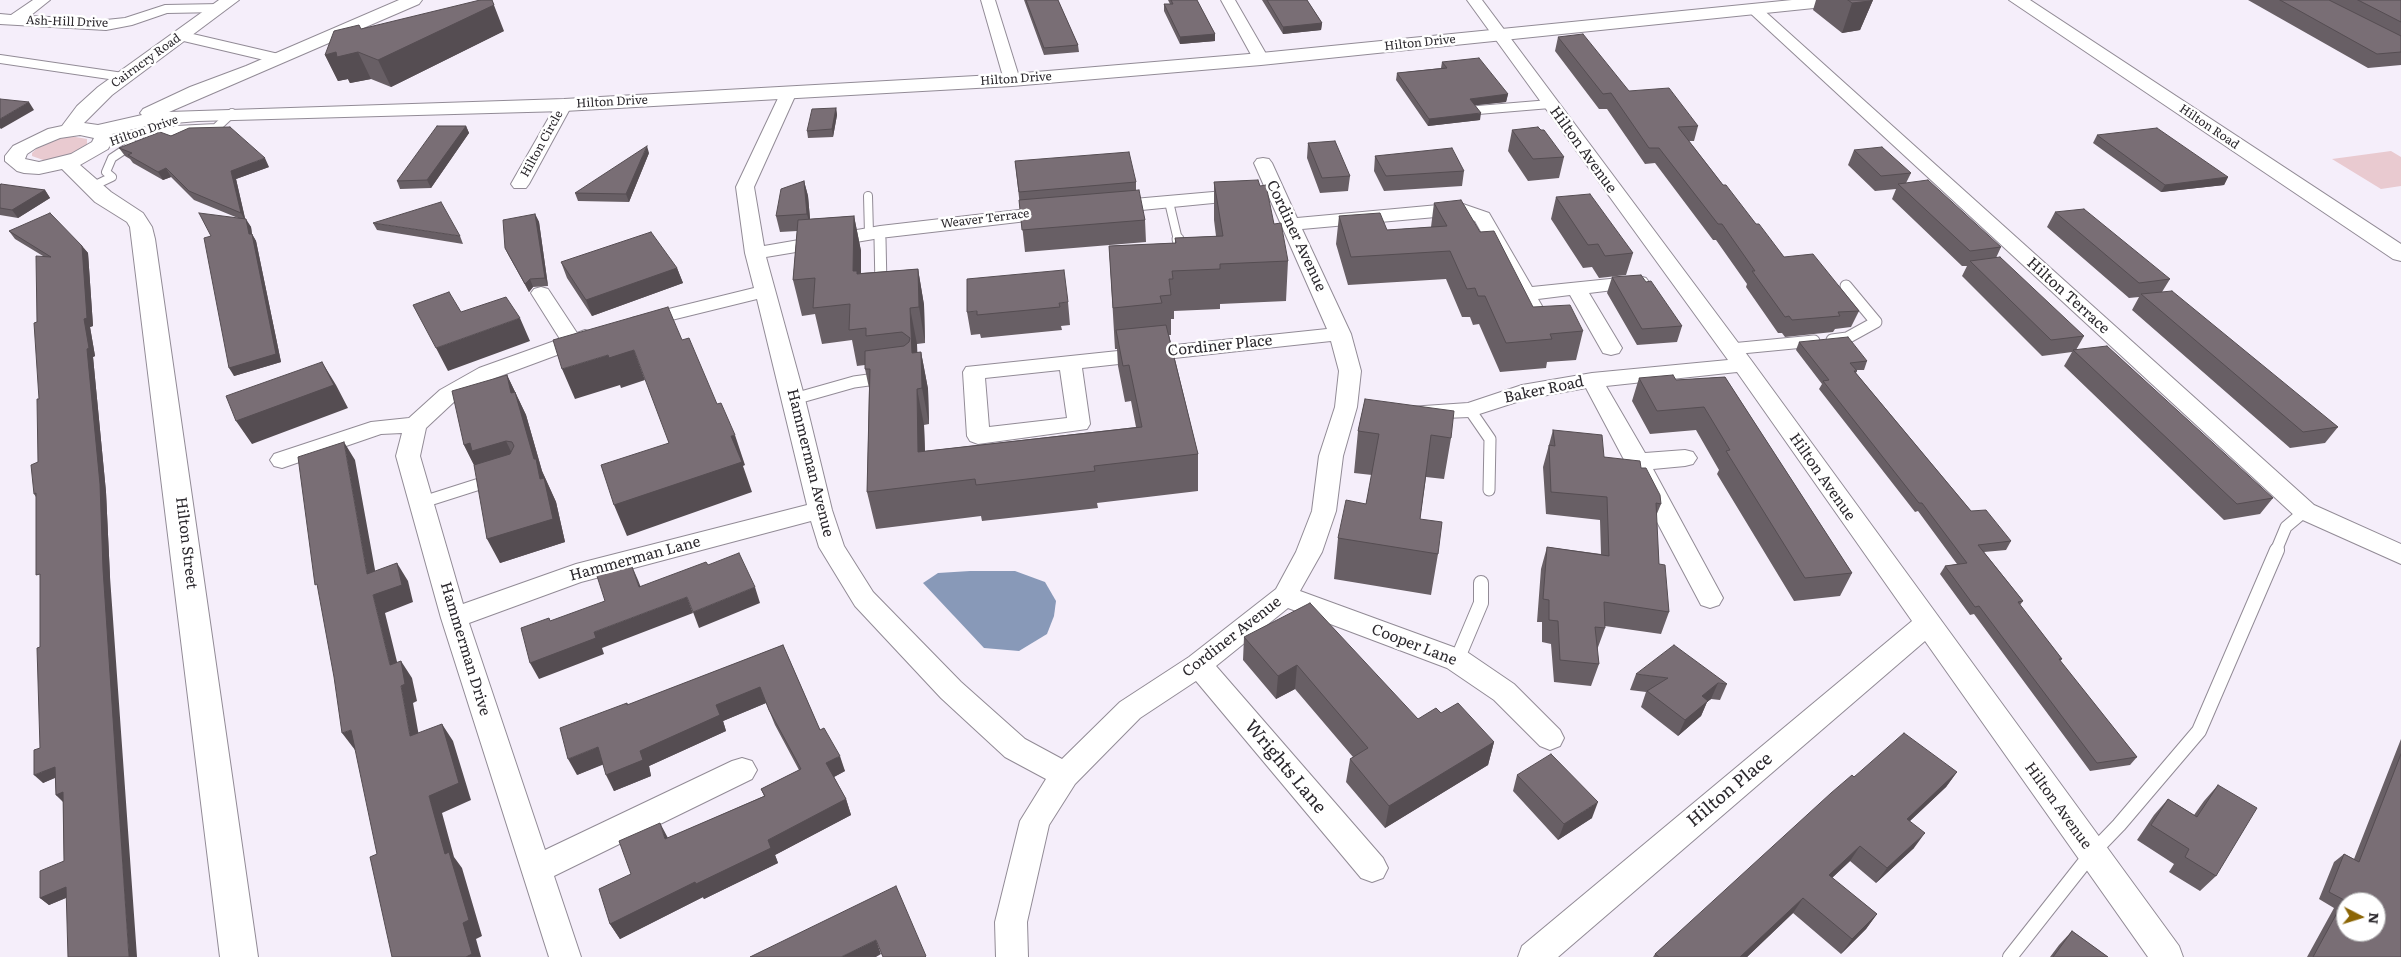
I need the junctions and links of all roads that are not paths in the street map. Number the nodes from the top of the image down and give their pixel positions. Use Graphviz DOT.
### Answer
graph roads {
  1 [pos="43,0"];
  2 [pos="412,0"];
  3 [pos="988,0"];
  4 [pos="1228,0"];
  5 [pos="1474,0"];
  6 [pos="1842,0"];
  7 [pos="2018,0"];
  8 [pos="225,4"];
  9 [pos="1754,10"];
  10 [pos="7,20"];
  11 [pos="1499,34"];
  12 [pos="180,36"];
  13 [pos="277,58"];
  14 [pos="0,59"];
  15 [pos="1262,59"];
  16 [pos="253,70"];
  17 [pos="123,77"];
  18 [pos="1012,80"];
  19 [pos="214,84"];
  20 [pos="788,94"];
  21 [pos="1550,104"];
  22 [pos="564,105"];
  23 [pos="1478,110"];
  24 [pos="197,113"];
  25 [pos="232,114"];
  26 [pos="129,124"];
  27 [pos="69,130"];
  28 [pos="100,138"];
  29 [pos="13,155"];
  30 [pos="68,163"];
  31 [pos="1263,163"];
  32 [pos="0,174"];
  33 [pos="520,184"];
  34 [pos="91,186"];
  35 [pos="1276,193"];
  36 [pos="868,196"];
  37 [pos="1169,202"];
  38 [pos="1091,209"];
  39 [pos="1072,210"];
  40 [pos="1291,224"];
  41 [pos="874,233"];
  42 [pos="755,253"];
  43 [pos="2401,254"];
  44 [pos="1184,263"];
  45 [pos="1639,282"];
  46 [pos="881,286"];
  47 [pos="1846,286"];
  48 [pos="1576,288"];
  49 [pos="765,290"];
  50 [pos="541,293"];
  51 [pos="1526,294"];
  52 [pos="1540,320"];
  53 [pos="1340,334"];
  54 [pos="572,341"];
  55 [pos="1612,348"];
  56 [pos="1737,357"];
  57 [pos="1070,362"];
  58 [pos="891,377"];
  59 [pos="1592,380"];
  60 [pos="794,399"];
  61 [pos="1470,410"];
  62 [pos="1400,412"];
  63 [pos="415,425"];
  64 [pos="1685,458"];
  65 [pos="282,460"];
  66 [pos="1638,462"];
  67 [pos="501,477"];
  68 [pos="1489,490"];
  69 [pos="423,502"];
  70 [pos="820,510"];
  71 [pos="2305,511"];
  72 [pos="2401,555"];
  73 [pos="1481,584"];
  74 [pos="1285,596"];
  75 [pos="1710,598"];
  76 [pos="454,618"];
  77 [pos="1926,624"];
  78 [pos="1457,660"];
  79 [pos="1199,665"];
  80 [pos="1550,738"];
  81 [pos="742,770"];
  82 [pos="1065,774"];
  83 [pos="2092,853"];
  84 [pos="1372,868"];
  85 [pos="536,870"];
  86 [pos="239,957"];
  87 [pos="565,957"];
  88 [pos="1012,957"];
  89 [pos="1534,957"];
  90 [pos="2010,957"];
  91 [pos="2167,957"];
  1 -- 10 [label="street"];
  2 -- 13 [label="street"];
  3 -- 18 [label="street"];
  4 -- 15 [label="street"];
  5 -- 11 [label="street, Hilton Avenue"];
  6 -- 9 [label="street, Hilton Drive"];
  7 -- 43 [label="street, Hilton Road"];
  8 -- 10 [label="street, Ash-Hill Drive"];
  8 -- 12 [label="street, Cairncry Road"];
  9 -- 11 [label="street, Hilton Drive"];
  9 -- 71 [label="street, Hilton Terrace"];
  11 -- 15 [label="street, Hilton Drive"];
  11 -- 21 [label="street, Hilton Avenue"];
  12 -- 13 [label="street"];
  12 -- 17 [label="street, Cairncry Road"];
  13 -- 16 [label="street"];
  14 -- 17 [label="lane"];
  15 -- 18 [label="street, Hilton Drive"];
  16 -- 19 [label="street"];
  16 -- 24 [label="street"];
  17 -- 27 [label="street, Cairncry Road"];
  18 -- 20 [label="street, Hilton Drive"];
  19 -- 24 [label="street"];
  19 -- 26 [label="street"];
  20 -- 22 [label="street, Hilton Drive"];
  20 -- 42 [label="street, Hammerman Avenue"];
  21 -- 23 [label="lane"];
  21 -- 56 [label="street, Hilton Avenue"];
  22 -- 25 [label="street, Hilton Drive"];
  22 -- 33 [label="street, Hilton Circle"];
  24 -- 25 [label="street, Hilton Drive"];
  24 -- 26 [label="street, Hilton Drive"];
  24 -- 28 [label="street, Hilton Drive"];
  25 -- 34 [label="lane"];
  26 -- 28 [label="street, Hilton Drive"];
  27 -- 28 [label="street"];
  27 -- 29 [label="street"];
  28 -- 30 [label="street"];
  29 -- 30 [label="street"];
  29 -- 32 [label="street"];
  30 -- 34 [label="street, Hilton Street"];
  31 -- 35 [label="street, Cordiner Avenue"];
  34 -- 86 [label="street, Hilton Street"];
  35 -- 37 [label="street"];
  35 -- 40 [label="street, Cordiner Avenue"];
  36 -- 41 [label="lane"];
  37 -- 38 [label="street"];
  37 -- 44 [label="lane"];
  39 -- 41 [label="street, Weaver Terrace"];
  40 -- 51 [label="street"];
  40 -- 53 [label="street, Cordiner Avenue"];
  41 -- 42 [label="street, Weaver Terrace"];
  41 -- 46 [label="lane"];
  42 -- 49 [label="street, Hammerman Avenue"];
  45 -- 48 [label="street"];
  47 -- 56 [label="lane"];
  48 -- 51 [label="street"];
  48 -- 55 [label="street"];
  49 -- 54 [label="street"];
  49 -- 60 [label="street, Hammerman Avenue"];
  50 -- 54 [label="street"];
  51 -- 52 [label="street"];
  53 -- 57 [label="street, Cordiner Place"];
  53 -- 74 [label="street, Cordiner Avenue"];
  54 -- 63 [label="street"];
  56 -- 59 [label="street, Baker Road"];
  56 -- 77 [label="street, Hilton Avenue"];
  57 -- 57 [label="street, Cordiner Place"];
  58 -- 60 [label="lane"];
  59 -- 61 [label="street, Baker Road"];
  59 -- 66 [label="street"];
  60 -- 70 [label="street, Hammerman Avenue"];
  61 -- 62 [label="street, Baker Road"];
  61 -- 68 [label="lane"];
  63 -- 65 [label="street"];
  63 -- 69 [label="street, Hammerman Drive"];
  64 -- 66 [label="street"];
  66 -- 75 [label="street"];
  67 -- 69 [label="lane"];
  69 -- 76 [label="street, Hammerman Drive"];
  70 -- 76 [label="street, Hammerman Lane"];
  70 -- 82 [label="street, Hammerman Avenue"];
  71 -- 72 [label="street, Hilton Terrace"];
  71 -- 83 [label="lane"];
  73 -- 78 [label="lane"];
  74 -- 78 [label="street, Cooper Lane"];
  74 -- 79 [label="street, Cordiner Avenue"];
  76 -- 85 [label="street, Hammerman Drive"];
  77 -- 83 [label="street, Hilton Avenue"];
  77 -- 89 [label="street, Hilton Place"];
  78 -- 80 [label="street, Cooper Lane"];
  79 -- 82 [label="street, Cordiner Avenue"];
  79 -- 84 [label="street, Wrights Lane"];
  81 -- 85 [label="street"];
  82 -- 88 [label="street, Cordiner Avenue"];
  83 -- 90 [label="lane"];
  83 -- 91 [label="street, Hilton Avenue"];
  85 -- 87 [label="street, Hammerman Drive"];
}
